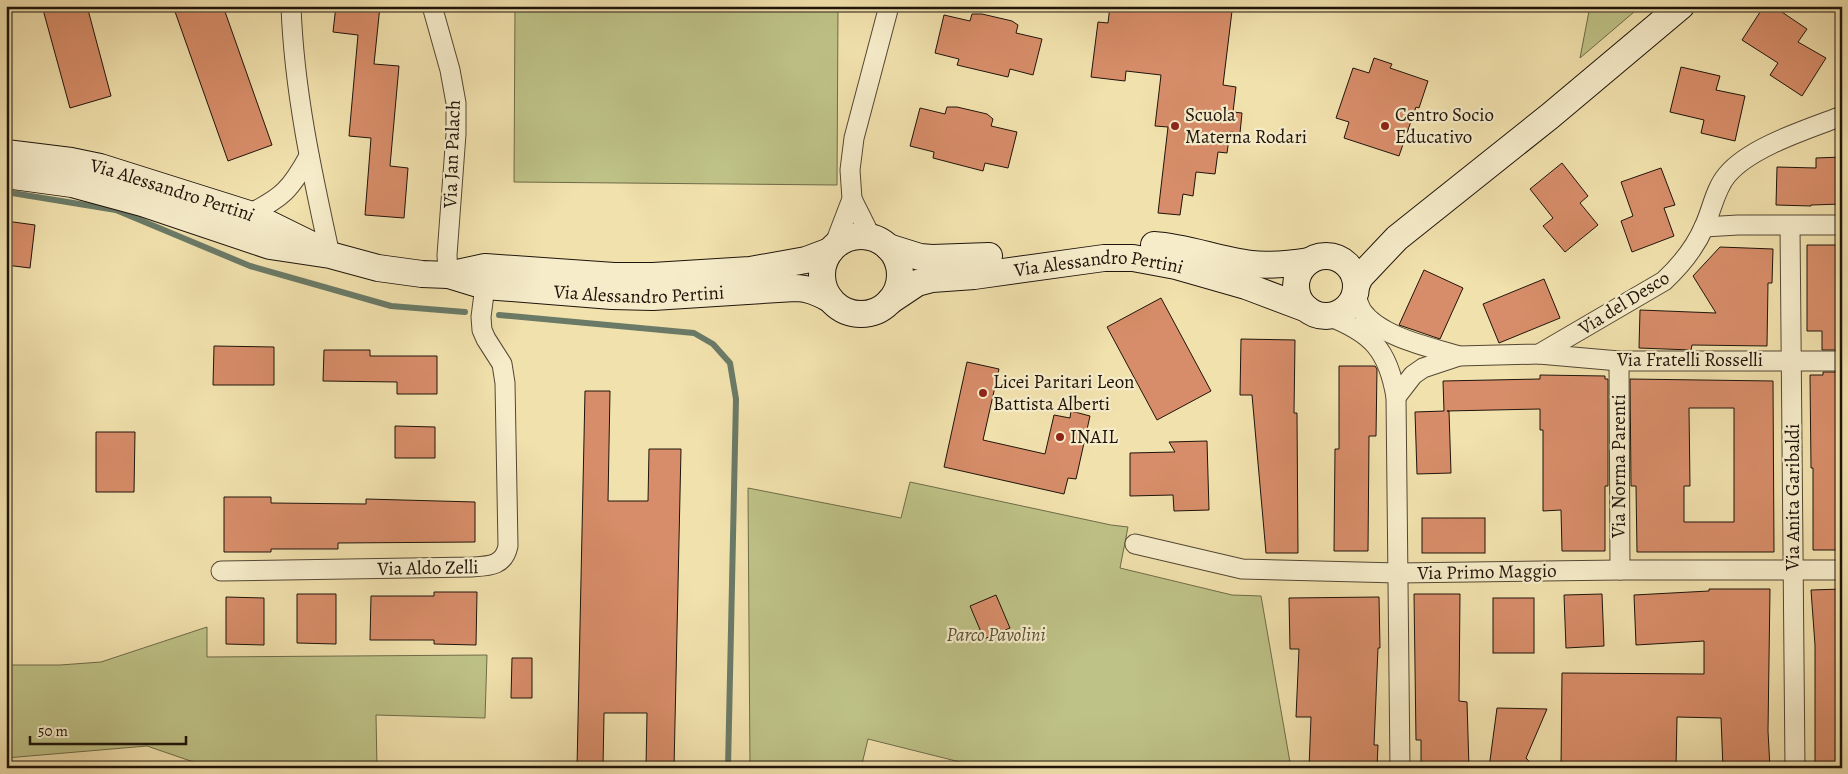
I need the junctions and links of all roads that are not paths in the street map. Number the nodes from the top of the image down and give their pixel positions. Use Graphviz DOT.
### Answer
graph roads {
  1 [pos="291,6"];
  2 [pos="432,6"];
  3 [pos="889,6"];
  4 [pos="1681,6"];
  5 [pos="1842,116"];
  6 [pos="6,153"];
  7 [pos="309,156"];
  8 [pos="6,175"];
  9 [pos="852,199"];
  10 [pos="249,214"];
  11 [pos="1790,226"];
  12 [pos="1842,226"];
  13 [pos="1704,227"];
  14 [pos="1397,238"];
  15 [pos="879,242"];
  16 [pos="832,248"];
  17 [pos="330,255"];
  18 [pos="1320,259"];
  19 [pos="448,275"];
  20 [pos="485,286"];
  21 [pos="1356,290"];
  22 [pos="830,299"];
  23 [pos="890,301"];
  24 [pos="1318,312"];
  25 [pos="1539,354"];
  26 [pos="1459,356"];
  27 [pos="1792,360"];
  28 [pos="1619,361"];
  29 [pos="1842,361"];
  30 [pos="1396,397"];
  31 [pos="1135,544"];
  32 [pos="1620,570"];
  33 [pos="1842,570"];
  34 [pos="221,571"];
  35 [pos="1793,571"];
  36 [pos="1398,573"];
  37 [pos="1400,768"];
  38 [pos="1795,768"];
  1 -- 7 [label="street"];
  2 -- 19 [label="street, Via Jan Palach"];
  3 -- 9 [label="street"];
  4 -- 14 [label="street"];
  5 -- 13 [label="street, Via del Desco"];
  6 -- 10 [label="street, Via Alessandro Pertini"];
  7 -- 10 [label="street"];
  7 -- 17 [label="street"];
  8 -- 17 [label="street, Via Alessandro Pertini"];
  9 -- 15 [label="street"];
  9 -- 16 [label="street"];
  10 -- 17 [label="street, Via Alessandro Pertini"];
  11 -- 12 [label="street"];
  11 -- 13 [label="street"];
  11 -- 27 [label="street, Via Anita Garibaldi"];
  13 -- 25 [label="street, Via del Desco"];
  14 -- 18 [label="street, Via Alessandro Pertini"];
  14 -- 21 [label="street"];
  15 -- 16 [label="street"];
  15 -- 18 [label="street, Via Alessandro Pertini"];
  15 -- 23 [label="street"];
  16 -- 19 [label="street, Via Alessandro Pertini"];
  16 -- 22 [label="street"];
  17 -- 19 [label="street, Via Alessandro Pertini"];
  18 -- 21 [label="street"];
  18 -- 24 [label="street"];
  19 -- 20 [label="street, Via Alessandro Pertini"];
  20 -- 22 [label="street, Via Alessandro Pertini"];
  20 -- 34 [label="street, Via Aldo Zelli"];
  21 -- 24 [label="street"];
  21 -- 26 [label="street"];
  22 -- 23 [label="street"];
  23 -- 24 [label="street, Via Alessandro Pertini"];
  24 -- 30 [label="street, Via Alessandro Pertini"];
  25 -- 26 [label="street, Via del Desco"];
  25 -- 28 [label="street, Via Fratelli Rosselli"];
  26 -- 30 [label="street"];
  27 -- 28 [label="street, Via Fratelli Rosselli"];
  27 -- 29 [label="street, Via Fratelli Rosselli"];
  27 -- 35 [label="street, Via Anita Garibaldi"];
  28 -- 32 [label="street, Via Norma Parenti"];
  30 -- 36 [label="street, Via Alessandro Pertini"];
  31 -- 36 [label="street, Via Primo Maggio"];
  32 -- 35 [label="street, Via Primo Maggio"];
  32 -- 36 [label="street, Via Primo Maggio"];
  33 -- 35 [label="street, Via Primo Maggio"];
  35 -- 38 [label="street, Via Anita Garibaldi"];
  36 -- 37 [label="street, Via Alessandro Pertini"];
}
